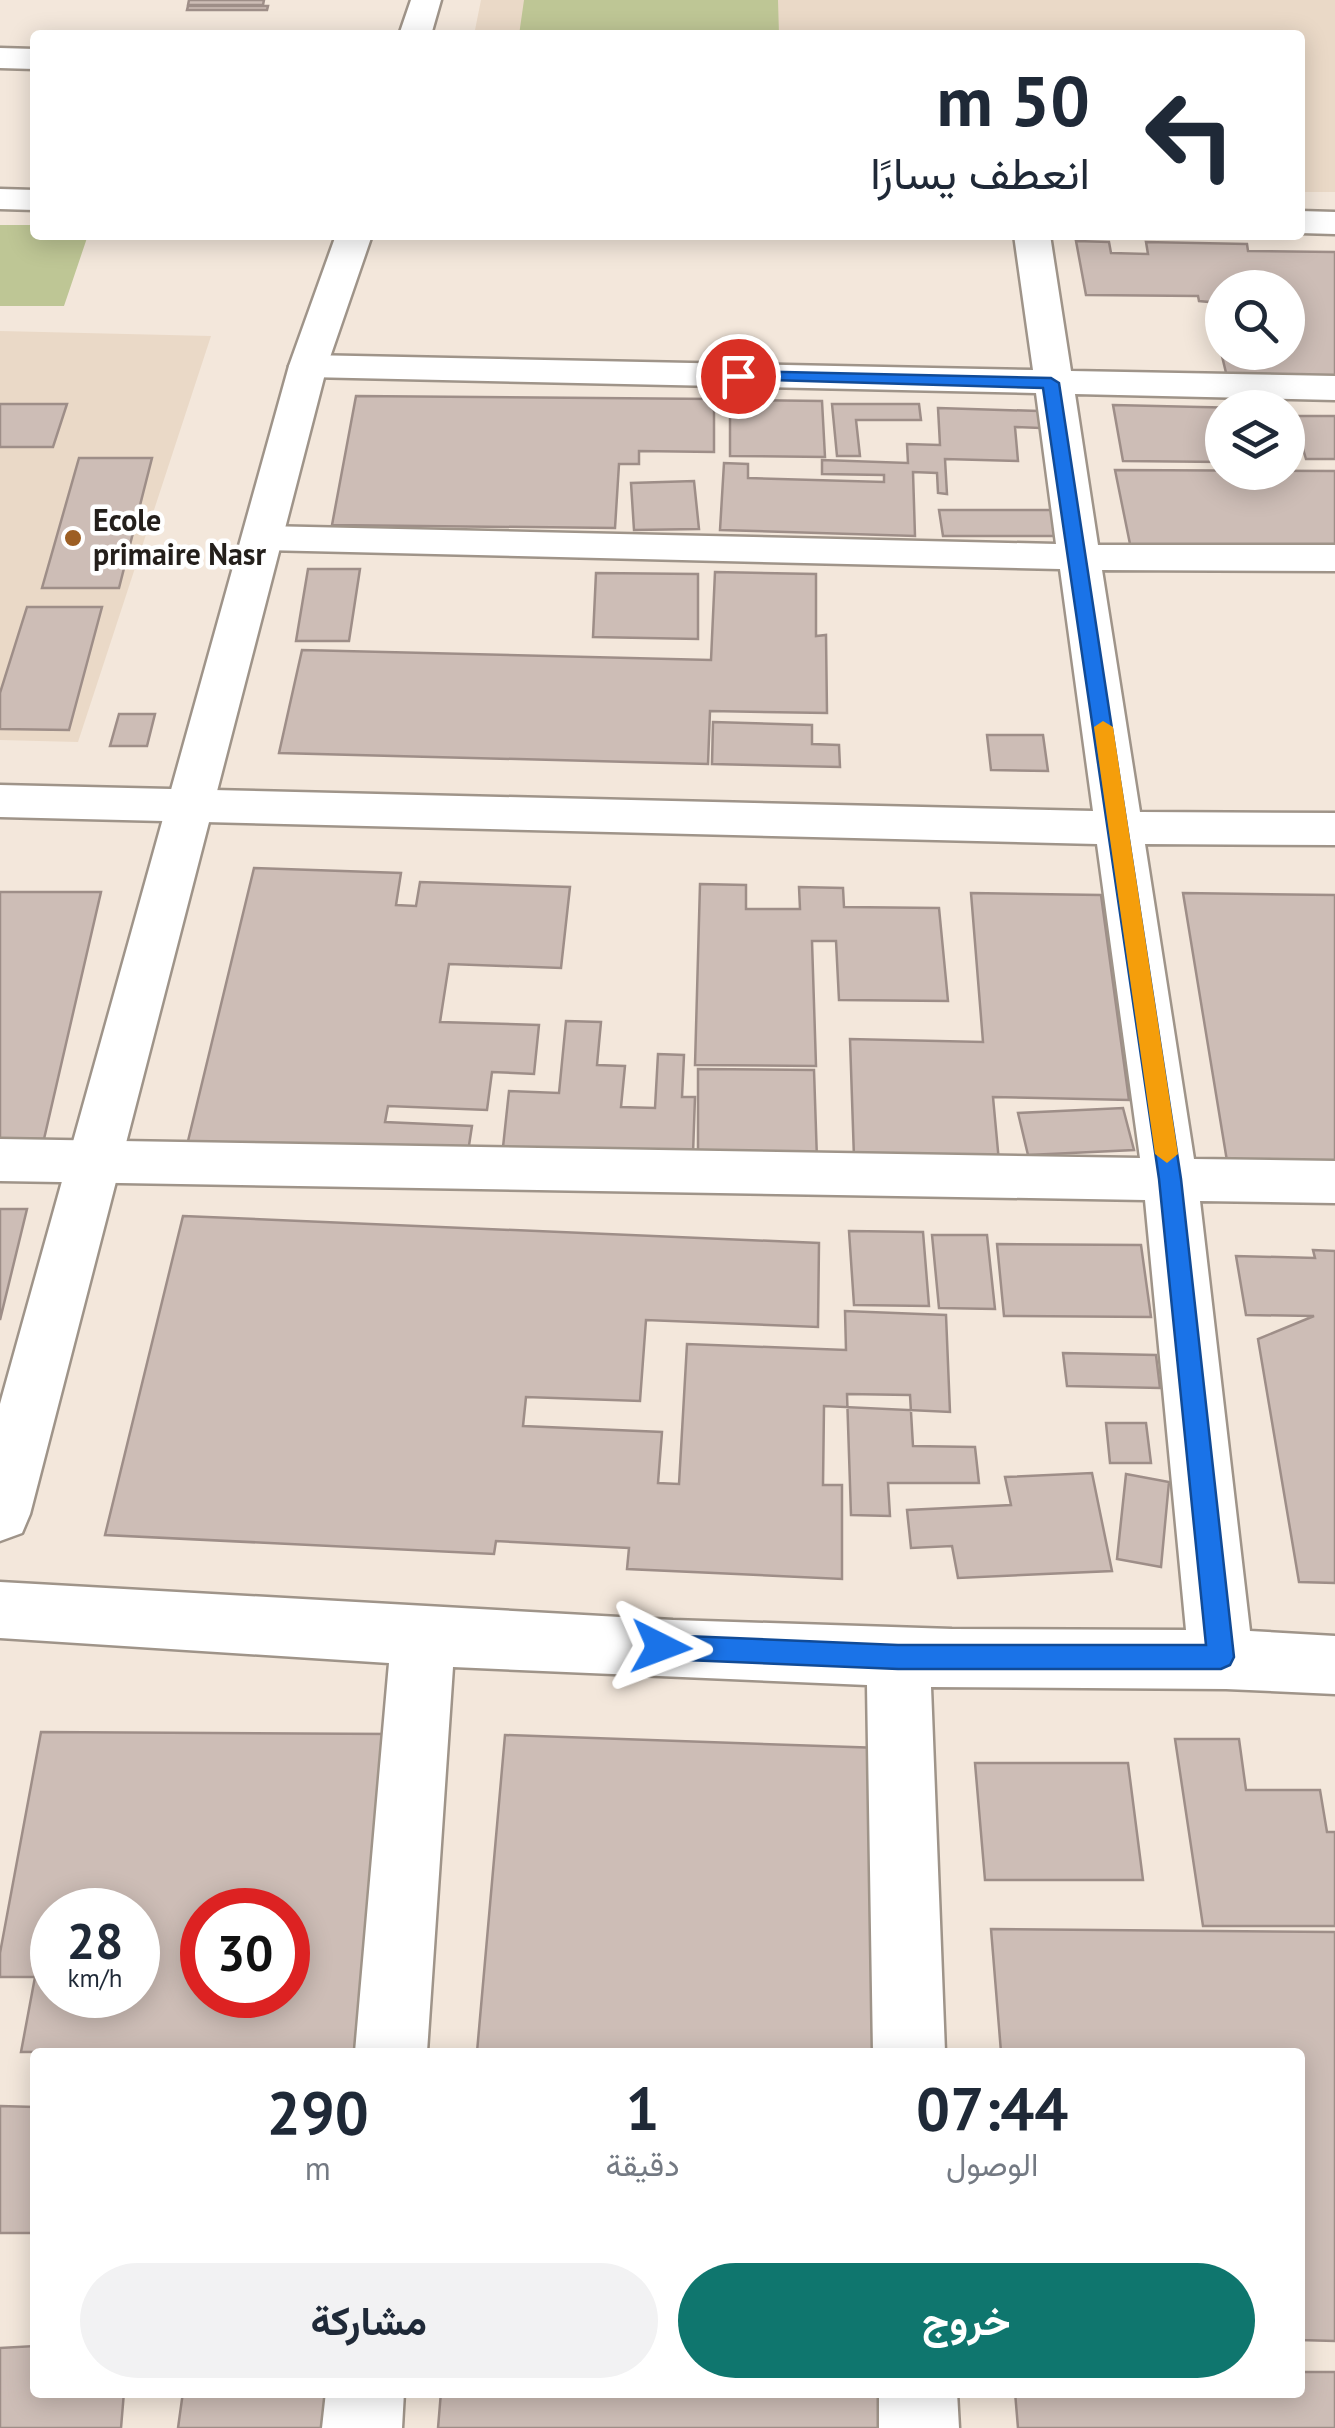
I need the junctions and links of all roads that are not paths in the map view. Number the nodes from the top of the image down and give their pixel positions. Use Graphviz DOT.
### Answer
graph roads {
  1 [pos="426,0"];
  2 [pos="417,30"];
  3 [pos="0,58"];
  4 [pos="30,59"];
  5 [pos="0,200"];
  6 [pos="30,200"];
  7 [pos="1305,222"];
  8 [pos="1335,223"];
  9 [pos="352,240"];
  10 [pos="1033,240"];
  11 [pos="308,366"];
  12 [pos="1051,383"];
  13 [pos="1335,388"];
  14 [pos="264,538"];
  15 [pos="1078,557"];
  16 [pos="1335,558"];
  17 [pos="0,801"];
  18 [pos="188,804"];
  19 [pos="1118,828"];
  20 [pos="1335,828"];
  21 [pos="0,1160"];
  22 [pos="92,1162"];
  23 [pos="1170,1179"];
  24 [pos="1335,1182"];
  25 [pos="0,1514"];
  26 [pos="0,1610"];
  27 [pos="424,1637"];
  28 [pos="898,1657"];
  29 [pos="1221,1657"];
  30 [pos="1335,1666"];
  31 [pos="391,2048"];
  32 [pos="909,2048"];
  33 [pos="364,2398"];
  34 [pos="918,2398"];
  35 [pos="362,2428"];
  36 [pos="918,2428"];
  1 -- 2 [label="street"];
  3 -- 4 [label="street"];
  5 -- 6 [label="street"];
  7 -- 8 [label="street"];
  9 -- 11 [label="street"];
  10 -- 12 [label="street"];
  11 -- 12 [label="street"];
  11 -- 14 [label="street"];
  12 -- 13 [label="street"];
  12 -- 15 [label="street"];
  14 -- 15 [label="street"];
  14 -- 18 [label="street"];
  15 -- 16 [label="street"];
  15 -- 19 [label="street"];
  17 -- 18 [label="street"];
  18 -- 19 [label="street"];
  18 -- 22 [label="street"];
  19 -- 20 [label="street"];
  19 -- 23 [label="street"];
  21 -- 22 [label="street"];
  22 -- 23 [label="street"];
  22 -- 25 [label="street"];
  23 -- 24 [label="street"];
  23 -- 29 [label="street"];
  26 -- 27 [label="street"];
  27 -- 28 [label="street"];
  27 -- 31 [label="street"];
  28 -- 29 [label="street"];
  28 -- 32 [label="street"];
  29 -- 30 [label="street"];
  33 -- 35 [label="street"];
  34 -- 36 [label="street"];
}
